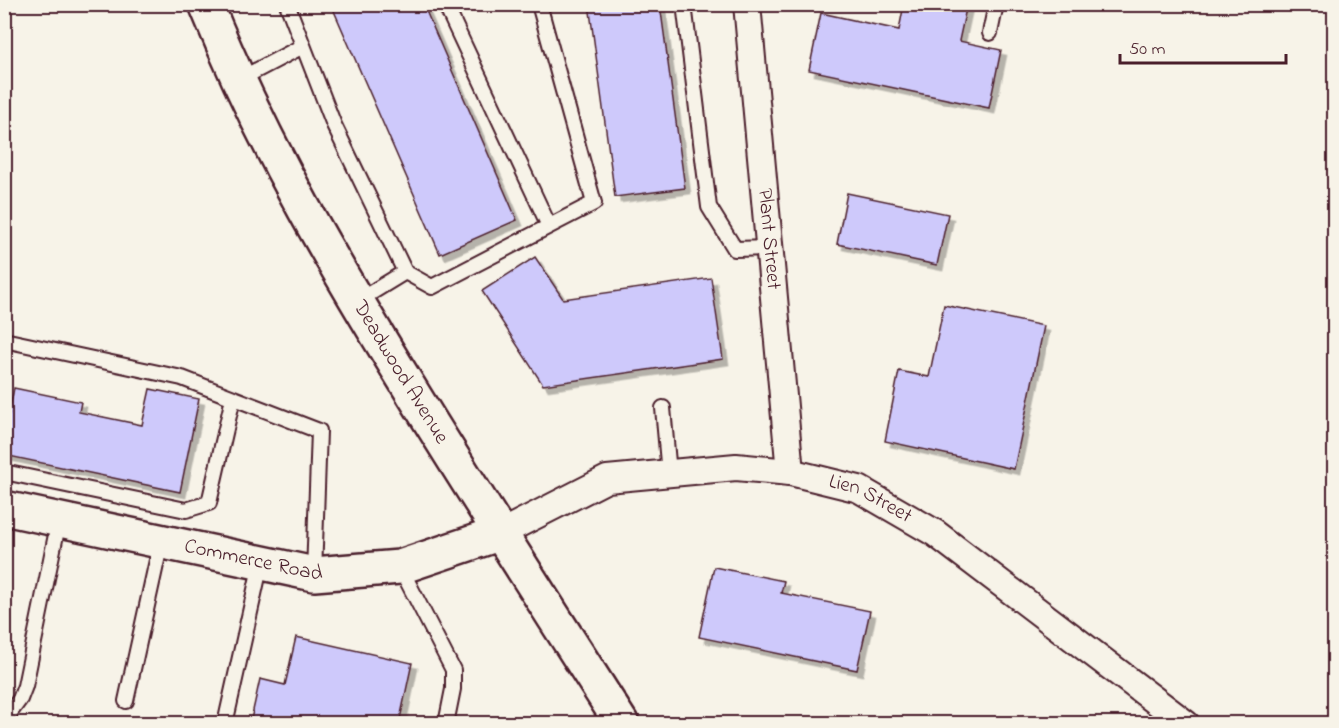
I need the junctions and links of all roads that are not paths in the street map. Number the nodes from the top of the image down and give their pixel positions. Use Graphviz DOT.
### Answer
graph roads {
  1 [pos="206,4"];
  2 [pos="287,4"];
  3 [pos="445,4"];
  4 [pos="539,4"];
  5 [pos="684,4"];
  6 [pos="747,4"];
  7 [pos="996,4"];
  8 [pos="990,33"];
  9 [pos="303,45"];
  10 [pos="238,80"];
  11 [pos="549,226"];
  12 [pos="769,249"];
  13 [pos="405,272"];
  14 [pos="356,302"];
  15 [pos="4,340"];
  16 [pos="233,398"];
  17 [pos="663,408"];
  18 [pos="4,472"];
  19 [pos="790,472"];
  20 [pos="669,474"];
  21 [pos="4,508"];
  22 [pos="58,520"];
  23 [pos="501,533"];
  24 [pos="160,542"];
  25 [pos="261,563"];
  26 [pos="400,567"];
  27 [pos="314,574"];
  28 [pos="126,701"];
  29 [pos="4,721"];
  30 [pos="225,723"];
  31 [pos="446,723"];
  32 [pos="622,723"];
  33 [pos="1186,723"];
  1 -- 10 [label="main road, Deadwood Avenue"];
  2 -- 9 [label="lane"];
  3 -- 11 [label="lane"];
  4 -- 11 [label="lane"];
  5 -- 12 [label="lane"];
  6 -- 12 [label="street, Plant Street"];
  7 -- 8 [label="lane"];
  9 -- 10 [label="lane"];
  9 -- 13 [label="lane"];
  10 -- 14 [label="main road, Deadwood Avenue"];
  11 -- 13 [label="lane"];
  12 -- 19 [label="street, Plant Street"];
  13 -- 14 [label="lane"];
  14 -- 23 [label="main road, Deadwood Avenue"];
  15 -- 16 [label="lane"];
  16 -- 18 [label="lane"];
  16 -- 27 [label="lane"];
  17 -- 20 [label="lane"];
  19 -- 20 [label="street, Lien Street"];
  19 -- 33 [label="street, Lien Street"];
  20 -- 23 [label="street, Lien Street"];
  21 -- 22 [label="main road, Commerce Road"];
  22 -- 24 [label="main road, Commerce Road"];
  22 -- 29 [label="lane"];
  23 -- 26 [label="main road, Commerce Road"];
  23 -- 32 [label="main road, Deadwood Avenue"];
  24 -- 25 [label="main road, Commerce Road"];
  24 -- 28 [label="lane"];
  25 -- 27 [label="main road, Commerce Road"];
  25 -- 30 [label="lane"];
  26 -- 27 [label="main road, Commerce Road"];
  26 -- 31 [label="lane"];
}
